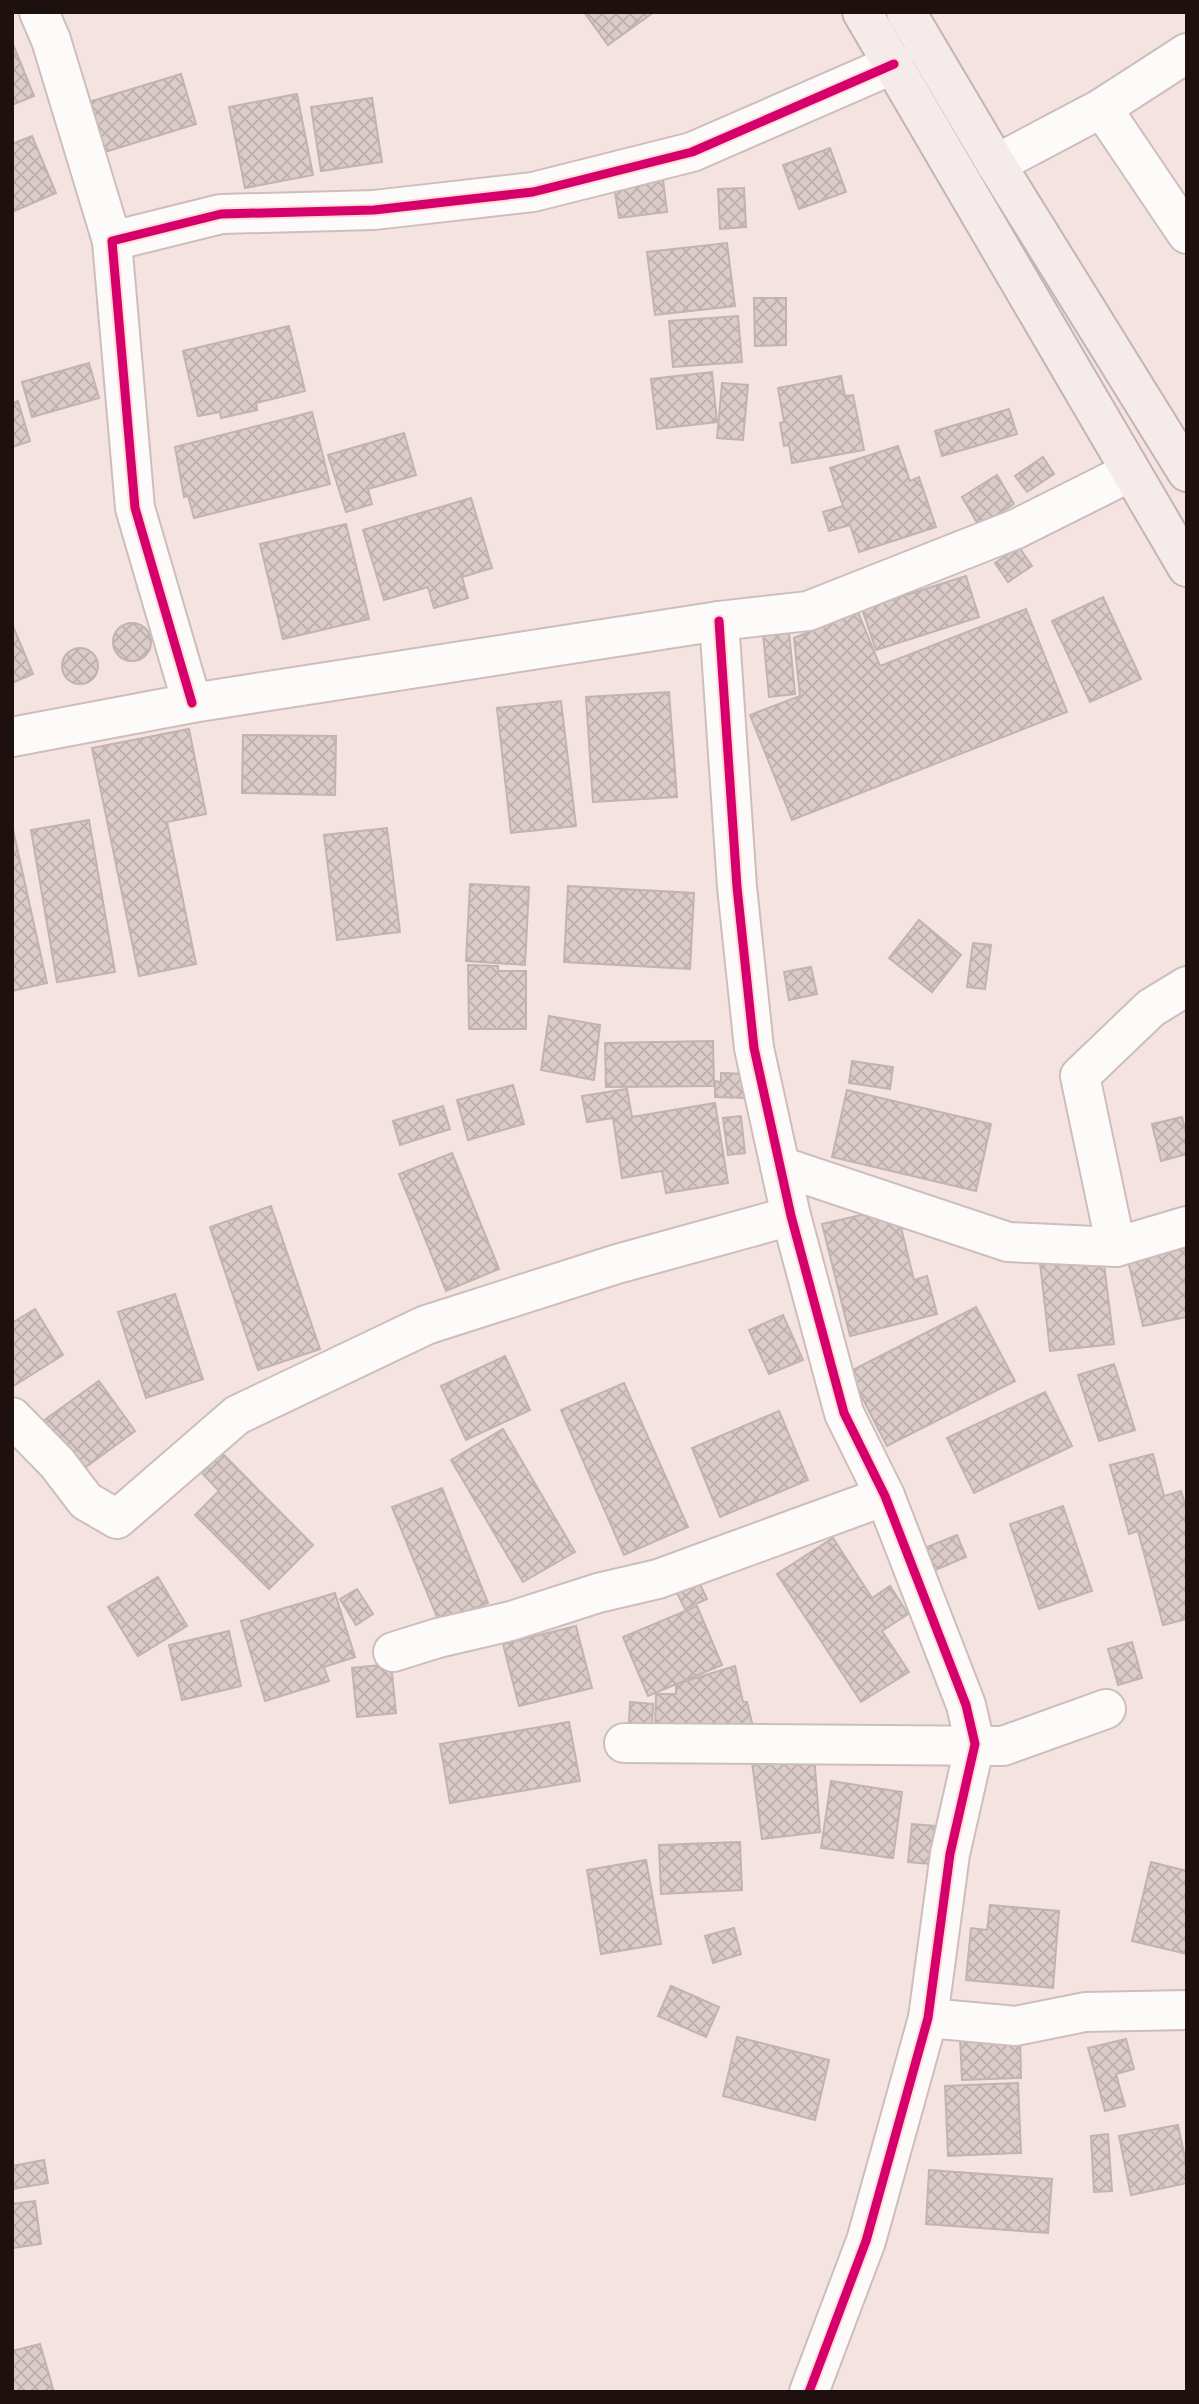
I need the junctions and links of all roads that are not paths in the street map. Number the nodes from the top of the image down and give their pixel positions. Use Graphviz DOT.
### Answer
graph roads {
  1 [pos="39,12"];
  2 [pos="862,12"];
  3 [pos="906,12"];
  4 [pos="1187,53"];
  5 [pos="894,64"];
  6 [pos="1102,107"];
  7 [pos="996,164"];
  8 [pos="1187,234"];
  9 [pos="112,241"];
  10 [pos="1182,454"];
  11 [pos="1130,472"];
  12 [pos="1187,567"];
  13 [pos="719,621"];
  14 [pos="192,703"];
  15 [pos="12,737"];
  16 [pos="1187,986"];
  17 [pos="780,1166"];
  18 [pos="791,1216"];
  19 [pos="1187,1226"];
  20 [pos="1116,1247"];
  21 [pos="12,1417"];
  22 [pos="885,1496"];
  23 [pos="393,1652"];
  24 [pos="1106,1709"];
  25 [pos="624,1743"];
  26 [pos="975,1744"];
  27 [pos="1187,2010"];
  28 [pos="928,2018"];
  29 [pos="809,2392"];
  1 -- 9 [label="street"];
  2 -- 5 [label="highway"];
  3 -- 7 [label="highway"];
  4 -- 6 [label="street"];
  5 -- 9 [label="street"];
  5 -- 11 [label="highway"];
  6 -- 7 [label="street"];
  6 -- 8 [label="street"];
  7 -- 10 [label="highway"];
  9 -- 14 [label="street"];
  11 -- 12 [label="highway"];
  11 -- 13 [label="street"];
  13 -- 14 [label="street"];
  13 -- 17 [label="street"];
  14 -- 15 [label="street"];
  16 -- 20 [label="street"];
  17 -- 18 [label="street"];
  17 -- 20 [label="street"];
  18 -- 21 [label="street"];
  18 -- 22 [label="street"];
  19 -- 20 [label="street"];
  22 -- 23 [label="street"];
  22 -- 26 [label="street"];
  24 -- 26 [label="street"];
  25 -- 26 [label="street"];
  26 -- 28 [label="street"];
  27 -- 28 [label="street"];
  28 -- 29 [label="street"];
}
